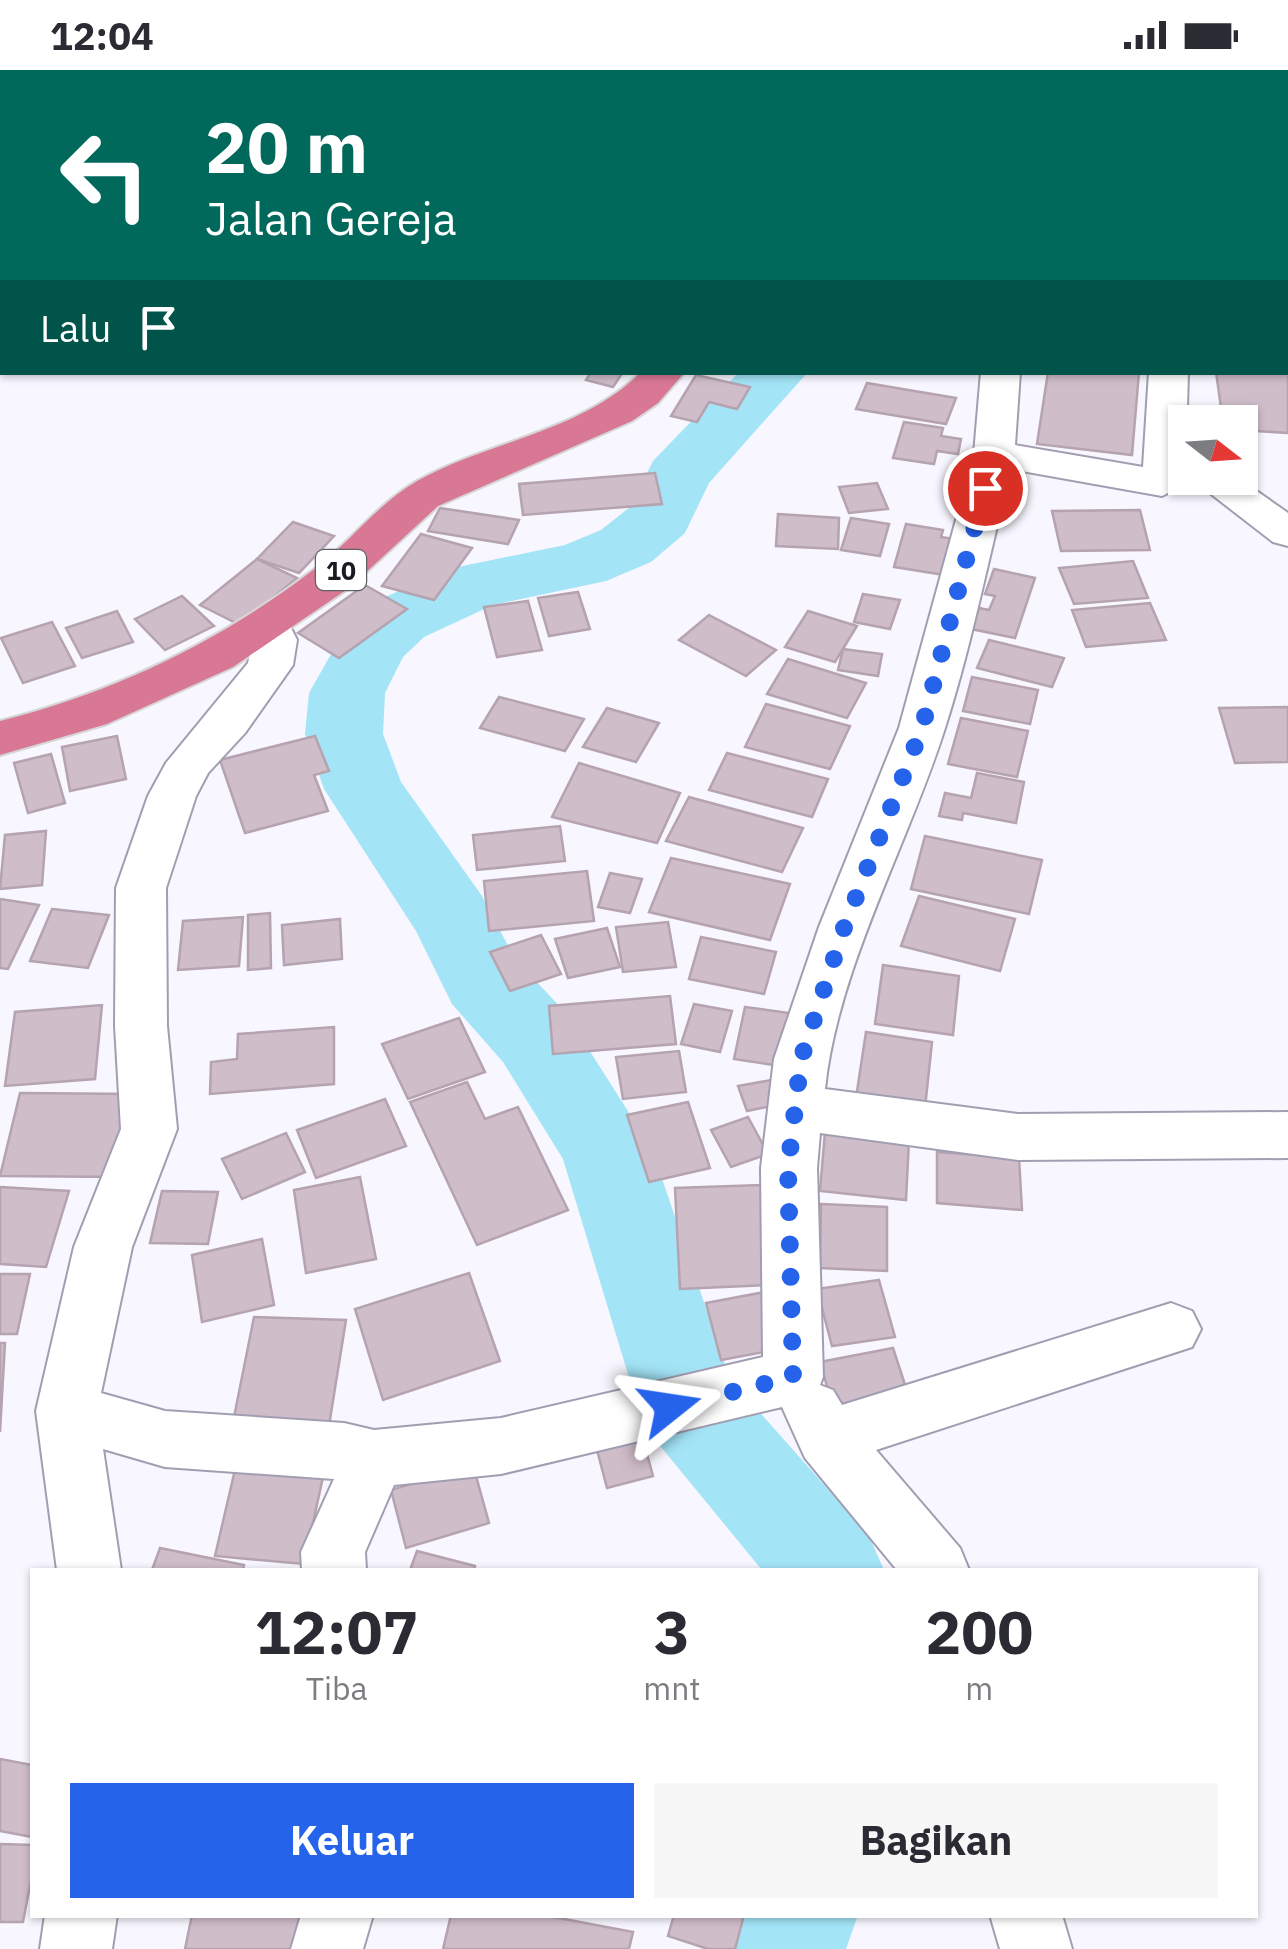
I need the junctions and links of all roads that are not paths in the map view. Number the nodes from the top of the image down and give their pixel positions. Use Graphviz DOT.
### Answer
graph roads {
  1 [pos="662,375"];
  2 [pos="1001,375"];
  3 [pos="1169,375"];
  4 [pos="1171,405"];
  5 [pos="994,454"];
  6 [pos="1168,474"];
  7 [pos="1235,495"];
  8 [pos="1288,533"];
  9 [pos="269,626"];
  10 [pos="0,738"];
  11 [pos="795,1107"];
  12 [pos="1288,1136"];
  13 [pos="1171,1330"];
  14 [pos="778,1380"];
  15 [pos="67,1411"];
  16 [pos="827,1438"];
  17 [pos="374,1458"];
  18 [pos="89,1568"];
  19 [pos="334,1568"];
  20 [pos="935,1568"];
  21 [pos="81,1918"];
  22 [pos="336,1918"];
  23 [pos="1027,1918"];
  24 [pos="76,1949"];
  25 [pos="327,1949"];
  26 [pos="1036,1949"];
  1 -- 9 [label="highway, 10"];
  2 -- 5 [label="street"];
  3 -- 4 [label="street"];
  5 -- 6 [label="street"];
  5 -- 11 [label="street"];
  7 -- 8 [label="street"];
  9 -- 10 [label="highway, 10"];
  9 -- 15 [label="street"];
  11 -- 12 [label="street"];
  11 -- 14 [label="street"];
  13 -- 16 [label="street"];
  14 -- 16 [label="street"];
  14 -- 17 [label="street"];
  15 -- 17 [label="street"];
  15 -- 18 [label="street"];
  16 -- 20 [label="street"];
  17 -- 19 [label="street"];
  21 -- 24 [label="street"];
  22 -- 25 [label="street"];
  23 -- 26 [label="street"];
}
